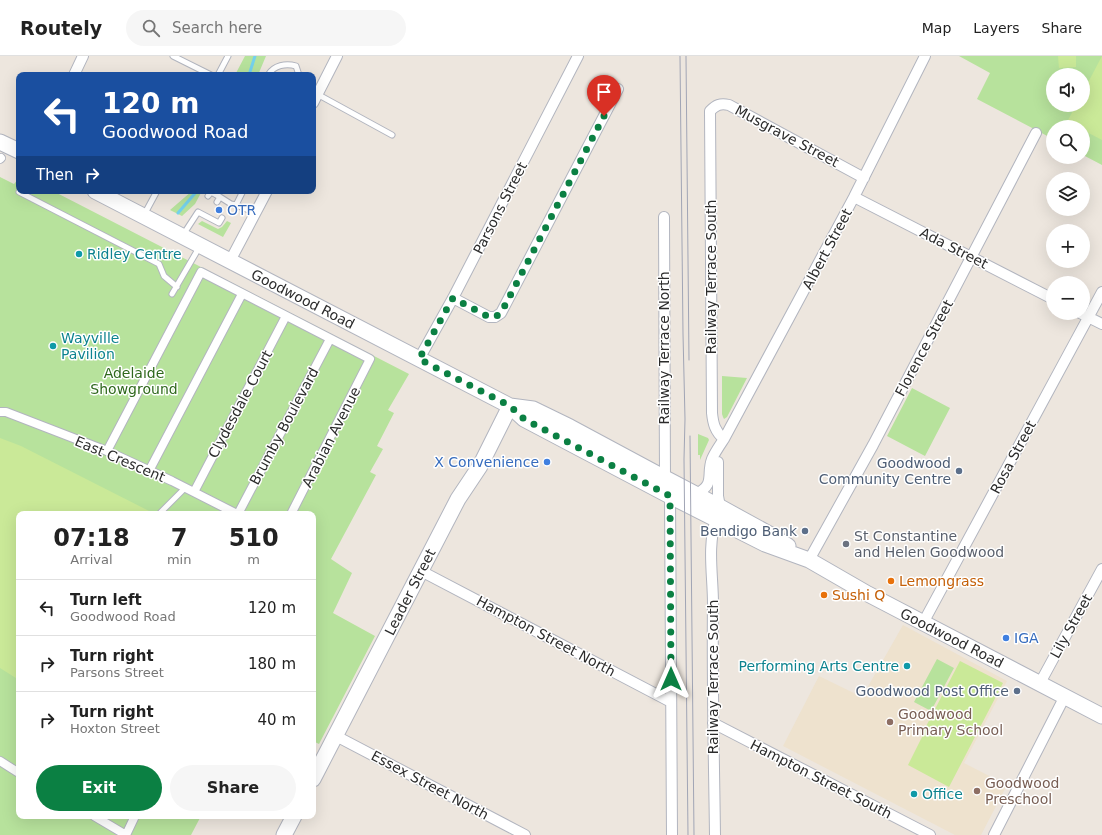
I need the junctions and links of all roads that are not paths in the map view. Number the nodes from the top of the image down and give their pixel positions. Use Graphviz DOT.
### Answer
graph roads {
  1 [pos="83,56"];
  2 [pos="173,56"];
  3 [pos="228,56"];
  4 [pos="337,56"];
  5 [pos="578,56"];
  6 [pos="925,56"];
  7 [pos="75,72"];
  8 [pos="205,72"];
  9 [pos="220,72"];
  10 [pos="272,72"];
  11 [pos="298,72"];
  12 [pos="618,89"];
  13 [pos="316,96"];
  14 [pos="316,98"];
  15 [pos="710,111"];
  16 [pos="1036,133"];
  17 [pos="392,135"];
  18 [pos="0,142"];
  19 [pos="16,150"];
  20 [pos="864,178"];
  21 [pos="23,194"];
  22 [pos="101,194"];
  23 [pos="156,194"];
  24 [pos="213,194"];
  25 [pos="241,194"];
  26 [pos="266,194"];
  27 [pos="854,197"];
  28 [pos="232,205"];
  29 [pos="256,213"];
  30 [pos="664,217"];
  31 [pos="147,218"];
  32 [pos="222,218"];
  33 [pos="182,236"];
  34 [pos="200,245"];
  35 [pos="972,257"];
  36 [pos="230,261"];
  37 [pos="176,287"];
  38 [pos="1102,292"];
  39 [pos="172,294"];
  40 [pos="242,294"];
  41 [pos="1046,295"];
  42 [pos="453,298"];
  43 [pos="1090,307"];
  44 [pos="286,316"];
  45 [pos="1090,318"];
  46 [pos="1081,320"];
  47 [pos="1102,324"];
  48 [pos="330,339"];
  49 [pos="419,359"];
  50 [pos="510,406"];
  51 [pos="0,412"];
  52 [pos="724,439"];
  53 [pos="107,451"];
  54 [pos="149,471"];
  55 [pos="665,478"];
  56 [pos="185,488"];
  57 [pos="194,492"];
  58 [pos="670,496"];
  59 [pos="695,501"];
  60 [pos="162,511"];
  61 [pos="232,511"];
  62 [pos="240,511"];
  63 [pos="293,511"];
  64 [pos="718,513"];
  65 [pos="670,526"];
  66 [pos="807,559"];
  67 [pos="1102,570"];
  68 [pos="421,571"];
  69 [pos="923,622"];
  70 [pos="1040,683"];
  71 [pos="1065,696"];
  72 [pos="671,702"];
  73 [pos="1102,716"];
  74 [pos="713,723"];
  75 [pos="336,736"];
  76 [pos="0,761"];
  77 [pos="16,770"];
  78 [pos="316,773"];
  79 [pos="99,819"];
  80 [pos="134,819"];
  81 [pos="292,819"];
  82 [pos="126,835"];
  83 [pos="284,835"];
  84 [pos="525,835"];
  85 [pos="672,835"];
  86 [pos="715,835"];
  87 [pos="930,835"];
  88 [pos="994,835"];
  1 -- 7 [label="street"];
  2 -- 8 [label="lane"];
  3 -- 9 [label="lane"];
  4 -- 13 [label="street"];
  5 -- 42 [label="street, Parsons Street"];
  6 -- 20 [label="street, Albert Street"];
  10 -- 11 [label="lane"];
  12 -- 42 [label="street"];
  14 -- 17 [label="lane"];
  15 -- 20 [label="street, Musgrave Street"];
  15 -- 52 [label="street, Railway Terrace South"];
  16 -- 35 [label="street, Florence Street"];
  18 -- 19 [label="main road"];
  20 -- 27 [label="street, Albert Street"];
  21 -- 37 [label="lane"];
  22 -- 31 [label="main road, Goodwood Road"];
  23 -- 31 [label="lane"];
  24 -- 28 [label="lane"];
  25 -- 28 [label="lane"];
  26 -- 29 [label="street"];
  27 -- 35 [label="street, Ada Street"];
  27 -- 52 [label="street, Albert Street"];
  28 -- 29 [label="lane"];
  29 -- 36 [label="street"];
  30 -- 55 [label="street, Railway Terrace North"];
  31 -- 33 [label="main road, Goodwood Road"];
  32 -- 33 [label="lane"];
  33 -- 34 [label="main road, Goodwood Road"];
  34 -- 36 [label="main road, Goodwood Road"];
  34 -- 37 [label="lane"];
  35 -- 41 [label="street, Ada Street"];
  35 -- 66 [label="street, Florence Street"];
  36 -- 49 [label="main road, Goodwood Road"];
  37 -- 39 [label="lane"];
  38 -- 43 [label="street, Rosa Street"];
  40 -- 44 [label="street"];
  40 -- 53 [label="street"];
  40 -- 54 [label="street"];
  42 -- 49 [label="street, Parsons Street"];
  44 -- 48 [label="street"];
  44 -- 57 [label="street, Clydesdale Court"];
  45 -- 47 [label="street"];
  46 -- 69 [label="street, Rosa Street"];
  48 -- 62 [label="street, Brumby Boulevard"];
  48 -- 63 [label="street, Arabian Avenue"];
  49 -- 50 [label="main road, Goodwood Road"];
  50 -- 55 [label="main road, Goodwood Road"];
  50 -- 58 [label="main road, Goodwood Road"];
  50 -- 68 [label="main road, Leader Street"];
  51 -- 53 [label="street, East Crescent"];
  52 -- 59 [label="street, Albert Street"];
  52 -- 64 [label="street, Albert Street"];
  53 -- 54 [label="street, East Crescent"];
  54 -- 56 [label="street, East Crescent"];
  55 -- 59 [label="main road, Goodwood Road"];
  56 -- 57 [label="street, East Crescent"];
  56 -- 60 [label="lane"];
  57 -- 61 [label="street, East Crescent"];
  58 -- 59 [label="main road, Goodwood Road"];
  58 -- 65 [label="street"];
  59 -- 64 [label="main road, Goodwood Road"];
  59 -- 65 [label="street"];
  64 -- 66 [label="main road, Goodwood Road"];
  64 -- 74 [label="street, Railway Terrace South"];
  65 -- 72 [label="street"];
  66 -- 69 [label="main road, Goodwood Road"];
  67 -- 70 [label="street, Lily Street"];
  68 -- 72 [label="street, Hampton Street North"];
  68 -- 75 [label="main road, Leader Street"];
  69 -- 70 [label="main road, Goodwood Road"];
  70 -- 71 [label="main road, Goodwood Road"];
  71 -- 73 [label="main road, Goodwood Road"];
  71 -- 88 [label="street"];
  72 -- 85 [label="street"];
  74 -- 86 [label="street, Railway Terrace South"];
  74 -- 87 [label="street, Hampton Street South"];
  75 -- 78 [label="main road, Leader Street"];
  75 -- 84 [label="street, Essex Street North"];
  76 -- 77 [label="street"];
  79 -- 82 [label="street"];
  80 -- 82 [label="street"];
  81 -- 83 [label="main road"];
}
